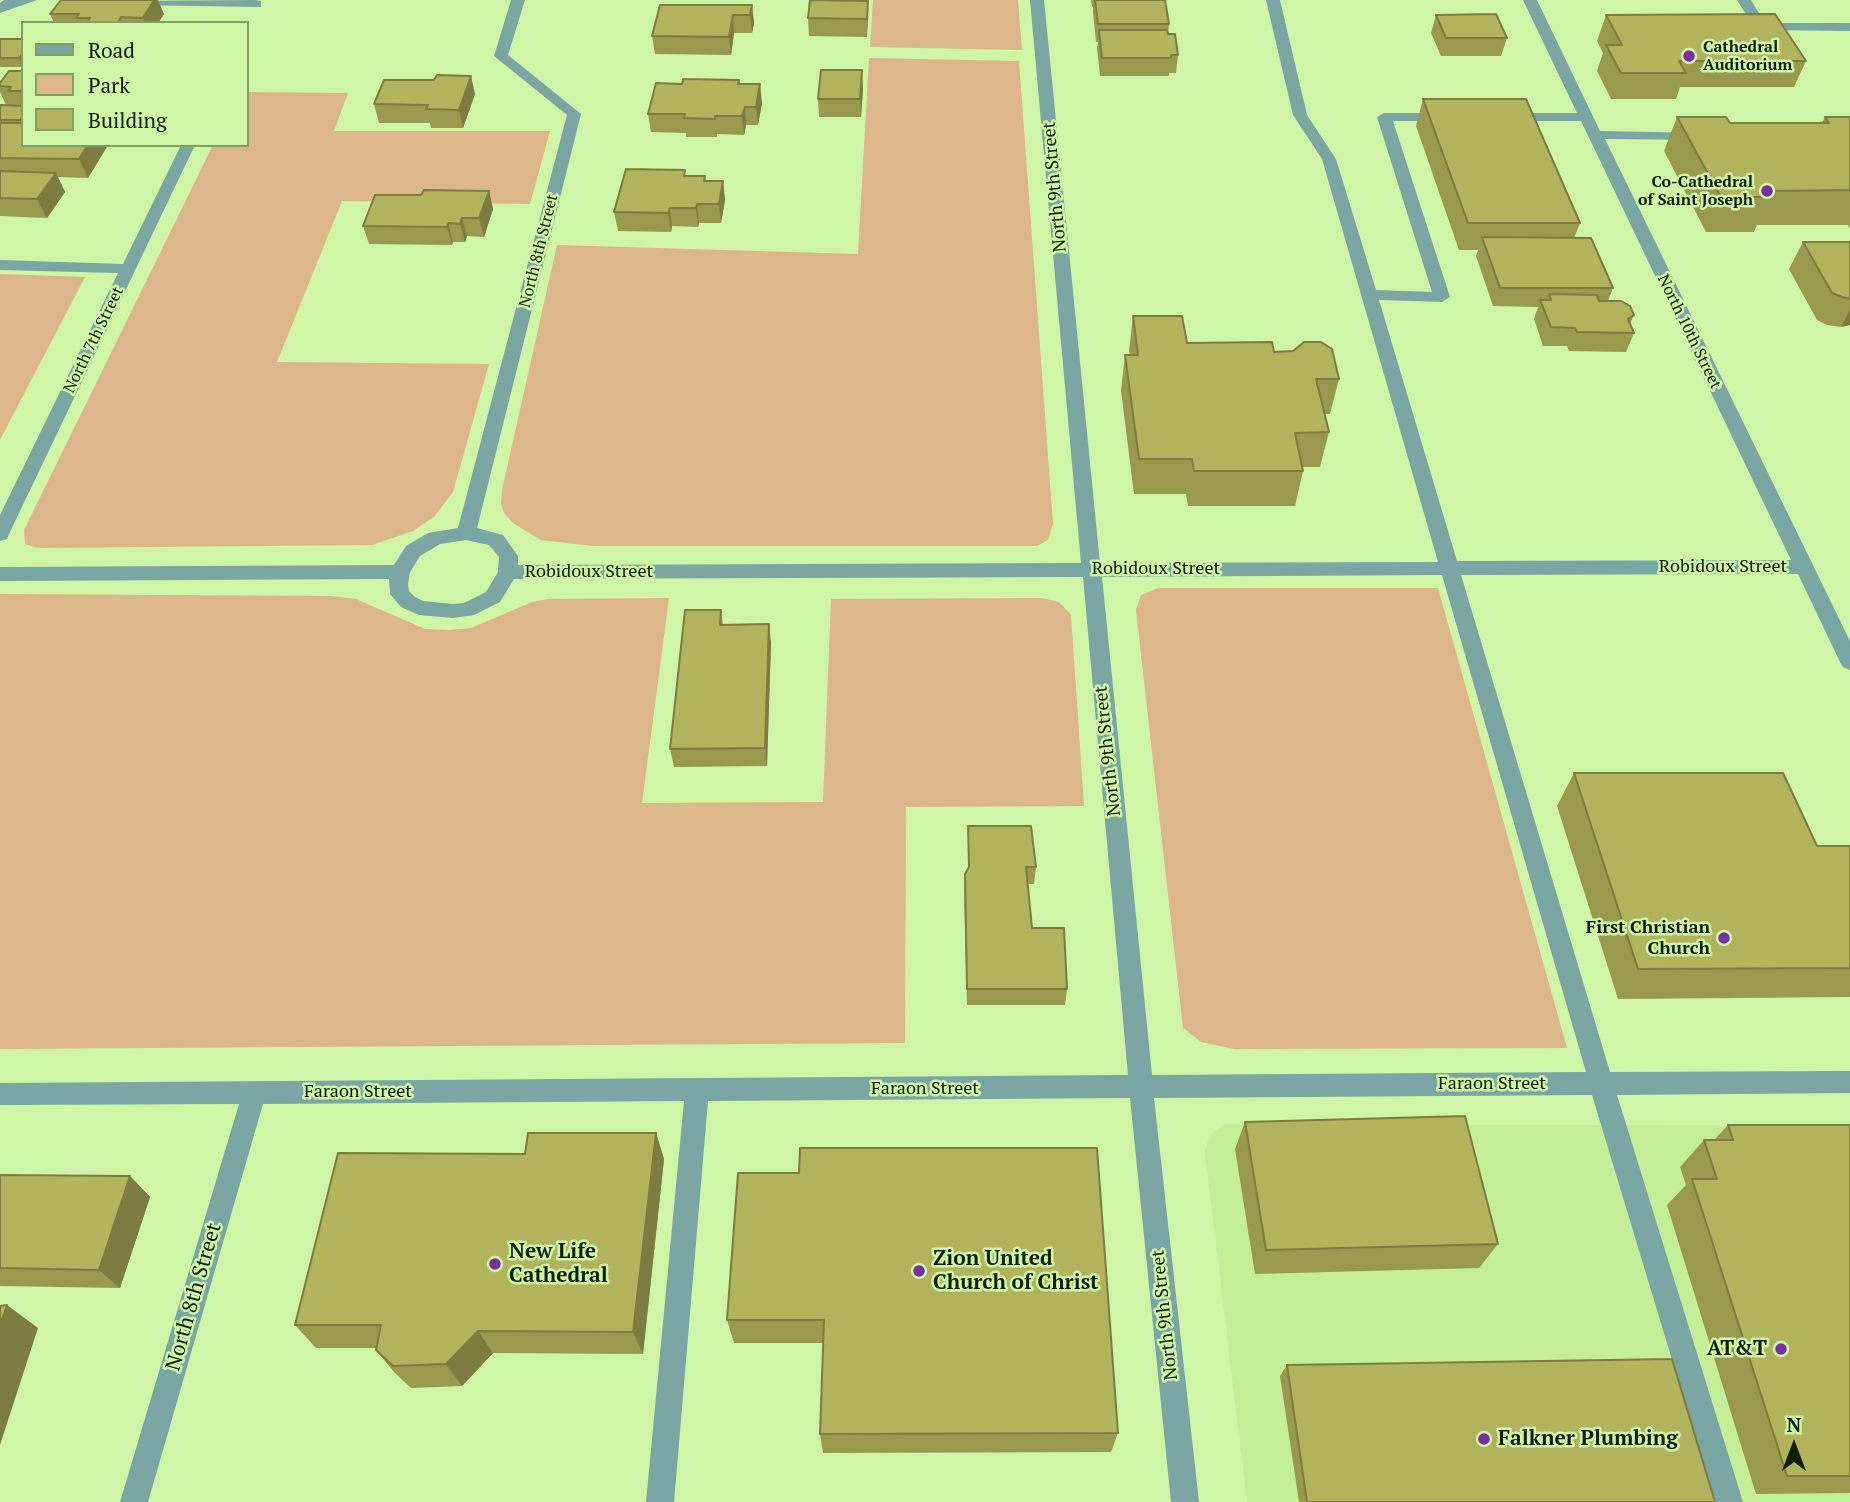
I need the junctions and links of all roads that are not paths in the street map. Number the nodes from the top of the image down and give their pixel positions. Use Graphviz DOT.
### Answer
graph roads {
  1 [pos="30,0"];
  2 [pos="518,0"];
  3 [pos="1037,0"];
  4 [pos="1273,0"];
  5 [pos="1530,0"];
  6 [pos="1744,0"];
  7 [pos="122,1"];
  8 [pos="257,2"];
  9 [pos="0,9"];
  10 [pos="248,21"];
  11 [pos="1850,27"];
  12 [pos="1464,117"];
  13 [pos="1491,117"];
  14 [pos="1585,117"];
  15 [pos="1595,135"];
  16 [pos="1716,136"];
  17 [pos="187,147"];
  18 [pos="0,265"];
  19 [pos="128,268"];
  20 [pos="1369,295"];
  21 [pos="466,533"];
  22 [pos="0,534"];
  23 [pos="1803,566"];
  24 [pos="1451,569"];
  25 [pos="1091,570"];
  26 [pos="400,572"];
  27 [pos="508,572"];
  28 [pos="0,574"];
  29 [pos="1850,662"];
  30 [pos="1850,1082"];
  31 [pos="1601,1083"];
  32 [pos="1141,1087"];
  33 [pos="697,1090"];
  34 [pos="254,1093"];
  35 [pos="0,1094"];
  36 [pos="134,1502"];
  37 [pos="660,1502"];
  38 [pos="1185,1502"];
  39 [pos="1729,1502"];
  1 -- 9 [label="street"];
  2 -- 21 [label="street, North 8th Street"];
  3 -- 25 [label="street, North 9th Street"];
  4 -- 20 [label="street"];
  5 -- 14 [label="street, North 10th Street"];
  6 -- 11 [label="street"];
  7 -- 8 [label="street"];
  8 -- 10 [label="street"];
  12 -- 20 [label="street"];
  13 -- 14 [label="street"];
  14 -- 15 [label="street, North 10th Street"];
  15 -- 16 [label="street"];
  15 -- 23 [label="street, North 10th Street"];
  17 -- 19 [label="street, North 7th Street"];
  18 -- 19 [label="street"];
  19 -- 22 [label="street, North 7th Street"];
  20 -- 24 [label="street"];
  21 -- 26 [label="street"];
  21 -- 27 [label="street"];
  23 -- 24 [label="street, Robidoux Street"];
  23 -- 29 [label="street, North 10th Street"];
  24 -- 25 [label="street, Robidoux Street"];
  24 -- 31 [label="street"];
  25 -- 27 [label="street, Robidoux Street"];
  25 -- 32 [label="street, North 9th Street"];
  26 -- 27 [label="street"];
  26 -- 28 [label="street"];
  30 -- 31 [label="street, Faraon Street"];
  31 -- 32 [label="street, Faraon Street"];
  31 -- 39 [label="street"];
  32 -- 33 [label="street, Faraon Street"];
  32 -- 38 [label="street, North 9th Street"];
  33 -- 34 [label="street, Faraon Street"];
  33 -- 37 [label="street"];
  34 -- 35 [label="street, Faraon Street"];
  34 -- 36 [label="street, North 8th Street"];
}
